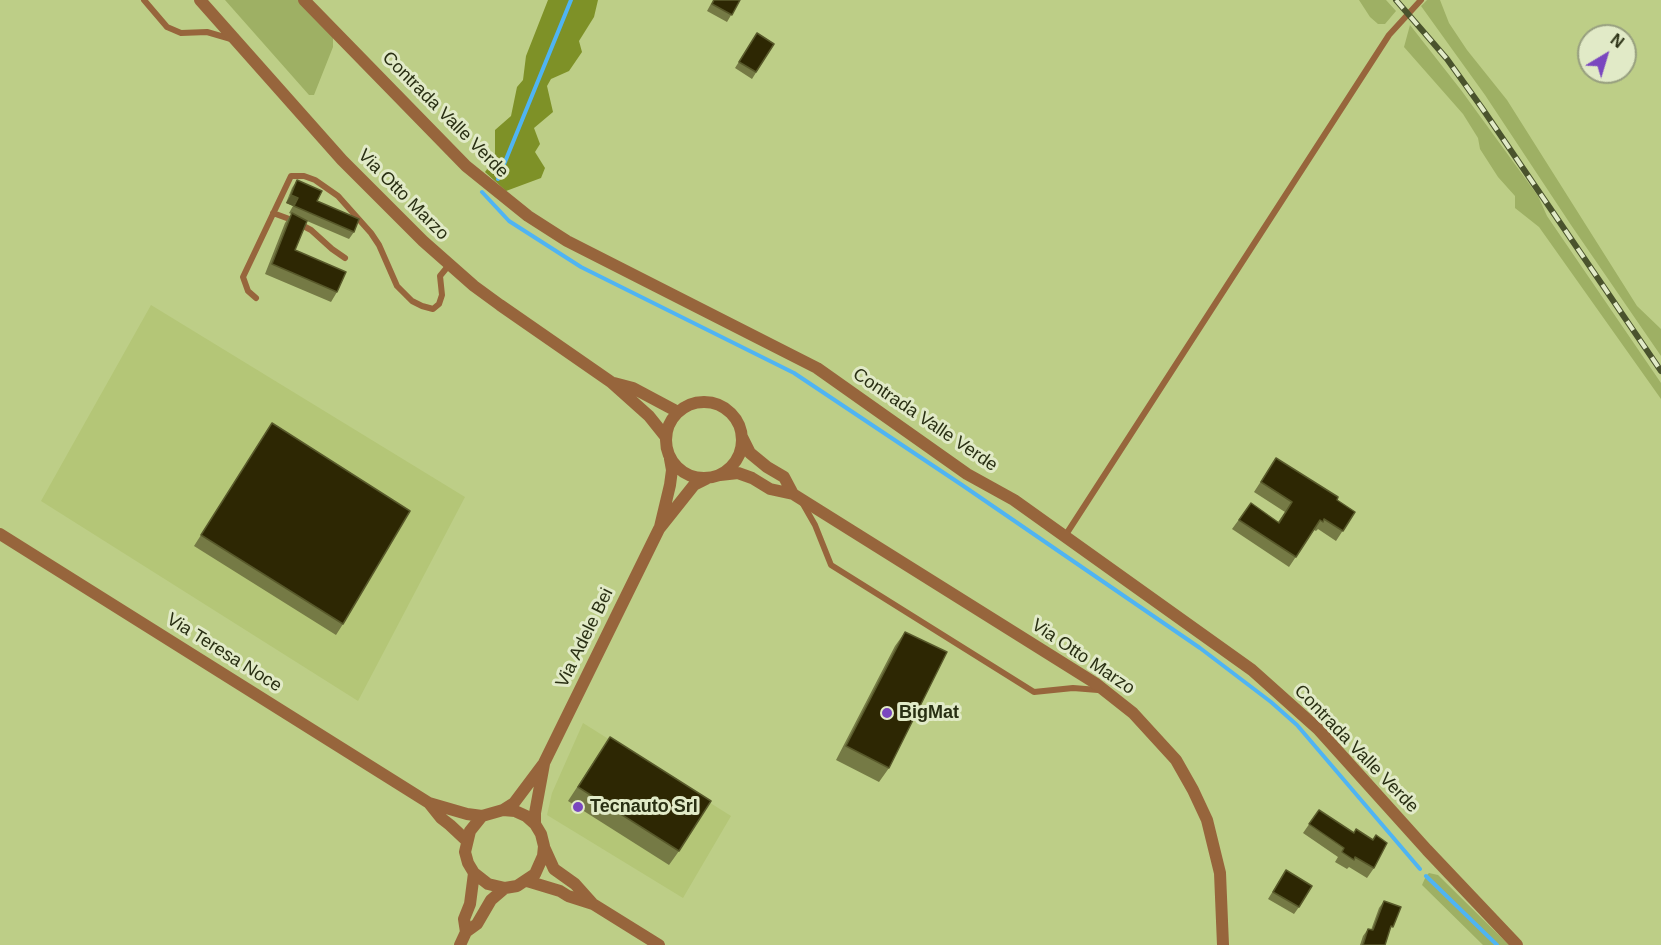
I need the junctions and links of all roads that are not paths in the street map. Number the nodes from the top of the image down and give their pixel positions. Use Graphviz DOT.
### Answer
graph roads {
  1 [pos="144,0"];
  2 [pos="200,0"];
  3 [pos="304,0"];
  4 [pos="1421,0"];
  5 [pos="237,41"];
  6 [pos="273,213"];
  7 [pos="345,258"];
  8 [pos="449,264"];
  9 [pos="256,298"];
  10 [pos="611,382"];
  11 [pos="678,412"];
  12 [pos="665,436"];
  13 [pos="742,436"];
  14 [pos="670,458"];
  15 [pos="714,476"];
  16 [pos="797,496"];
  17 [pos="659,529"];
  18 [pos="0,534"];
  19 [pos="1065,536"];
  20 [pos="1106,691"];
  21 [pos="544,763"];
  22 [pos="429,803"];
  23 [pos="503,810"];
  24 [pos="482,816"];
  25 [pos="535,824"];
  26 [pos="466,840"];
  27 [pos="544,846"];
  28 [pos="474,873"];
  29 [pos="527,881"];
  30 [pos="505,888"];
  31 [pos="593,904"];
  32 [pos="466,932"];
  33 [pos="460,945"];
  34 [pos="659,945"];
  35 [pos="1223,945"];
  36 [pos="1517,945"];
  1 -- 5 [label="lane"];
  2 -- 5 [label="street, Via Otto Marzo"];
  3 -- 19 [label="street, Contrada Valle Verde"];
  4 -- 19 [label="lane"];
  5 -- 8 [label="street, Via Otto Marzo"];
  6 -- 7 [label="lane"];
  6 -- 8 [label="lane"];
  6 -- 9 [label="lane"];
  8 -- 10 [label="street, Via Otto Marzo"];
  10 -- 11 [label="street, Via Otto Marzo"];
  10 -- 12 [label="street, Via Otto Marzo"];
  11 -- 12 [label="street"];
  11 -- 13 [label="street"];
  12 -- 14 [label="street"];
  13 -- 15 [label="street"];
  13 -- 16 [label="street, Via Otto Marzo"];
  14 -- 15 [label="street"];
  14 -- 17 [label="street"];
  15 -- 16 [label="street, Via Otto Marzo"];
  15 -- 17 [label="street"];
  16 -- 20 [label="street, Via Otto Marzo"];
  16 -- 20 [label="lane"];
  17 -- 21 [label="street, Via Adele Bei"];
  18 -- 22 [label="street, Via Teresa Noce"];
  19 -- 36 [label="street, Contrada Valle Verde"];
  20 -- 35 [label="street, Via Otto Marzo"];
  21 -- 23 [label="street, Via Adele Bei"];
  21 -- 25 [label="street, Via Adele Bei"];
  22 -- 24 [label="street, Via Teresa Noce"];
  22 -- 26 [label="street, Via Teresa Noce"];
  23 -- 24 [label="street"];
  23 -- 25 [label="street"];
  24 -- 26 [label="street"];
  25 -- 27 [label="street"];
  26 -- 28 [label="street"];
  27 -- 29 [label="street"];
  27 -- 31 [label="street"];
  28 -- 30 [label="street"];
  28 -- 32 [label="street"];
  29 -- 30 [label="street"];
  29 -- 31 [label="street"];
  30 -- 32 [label="street"];
  31 -- 34 [label="street"];
  32 -- 33 [label="street"];
}
